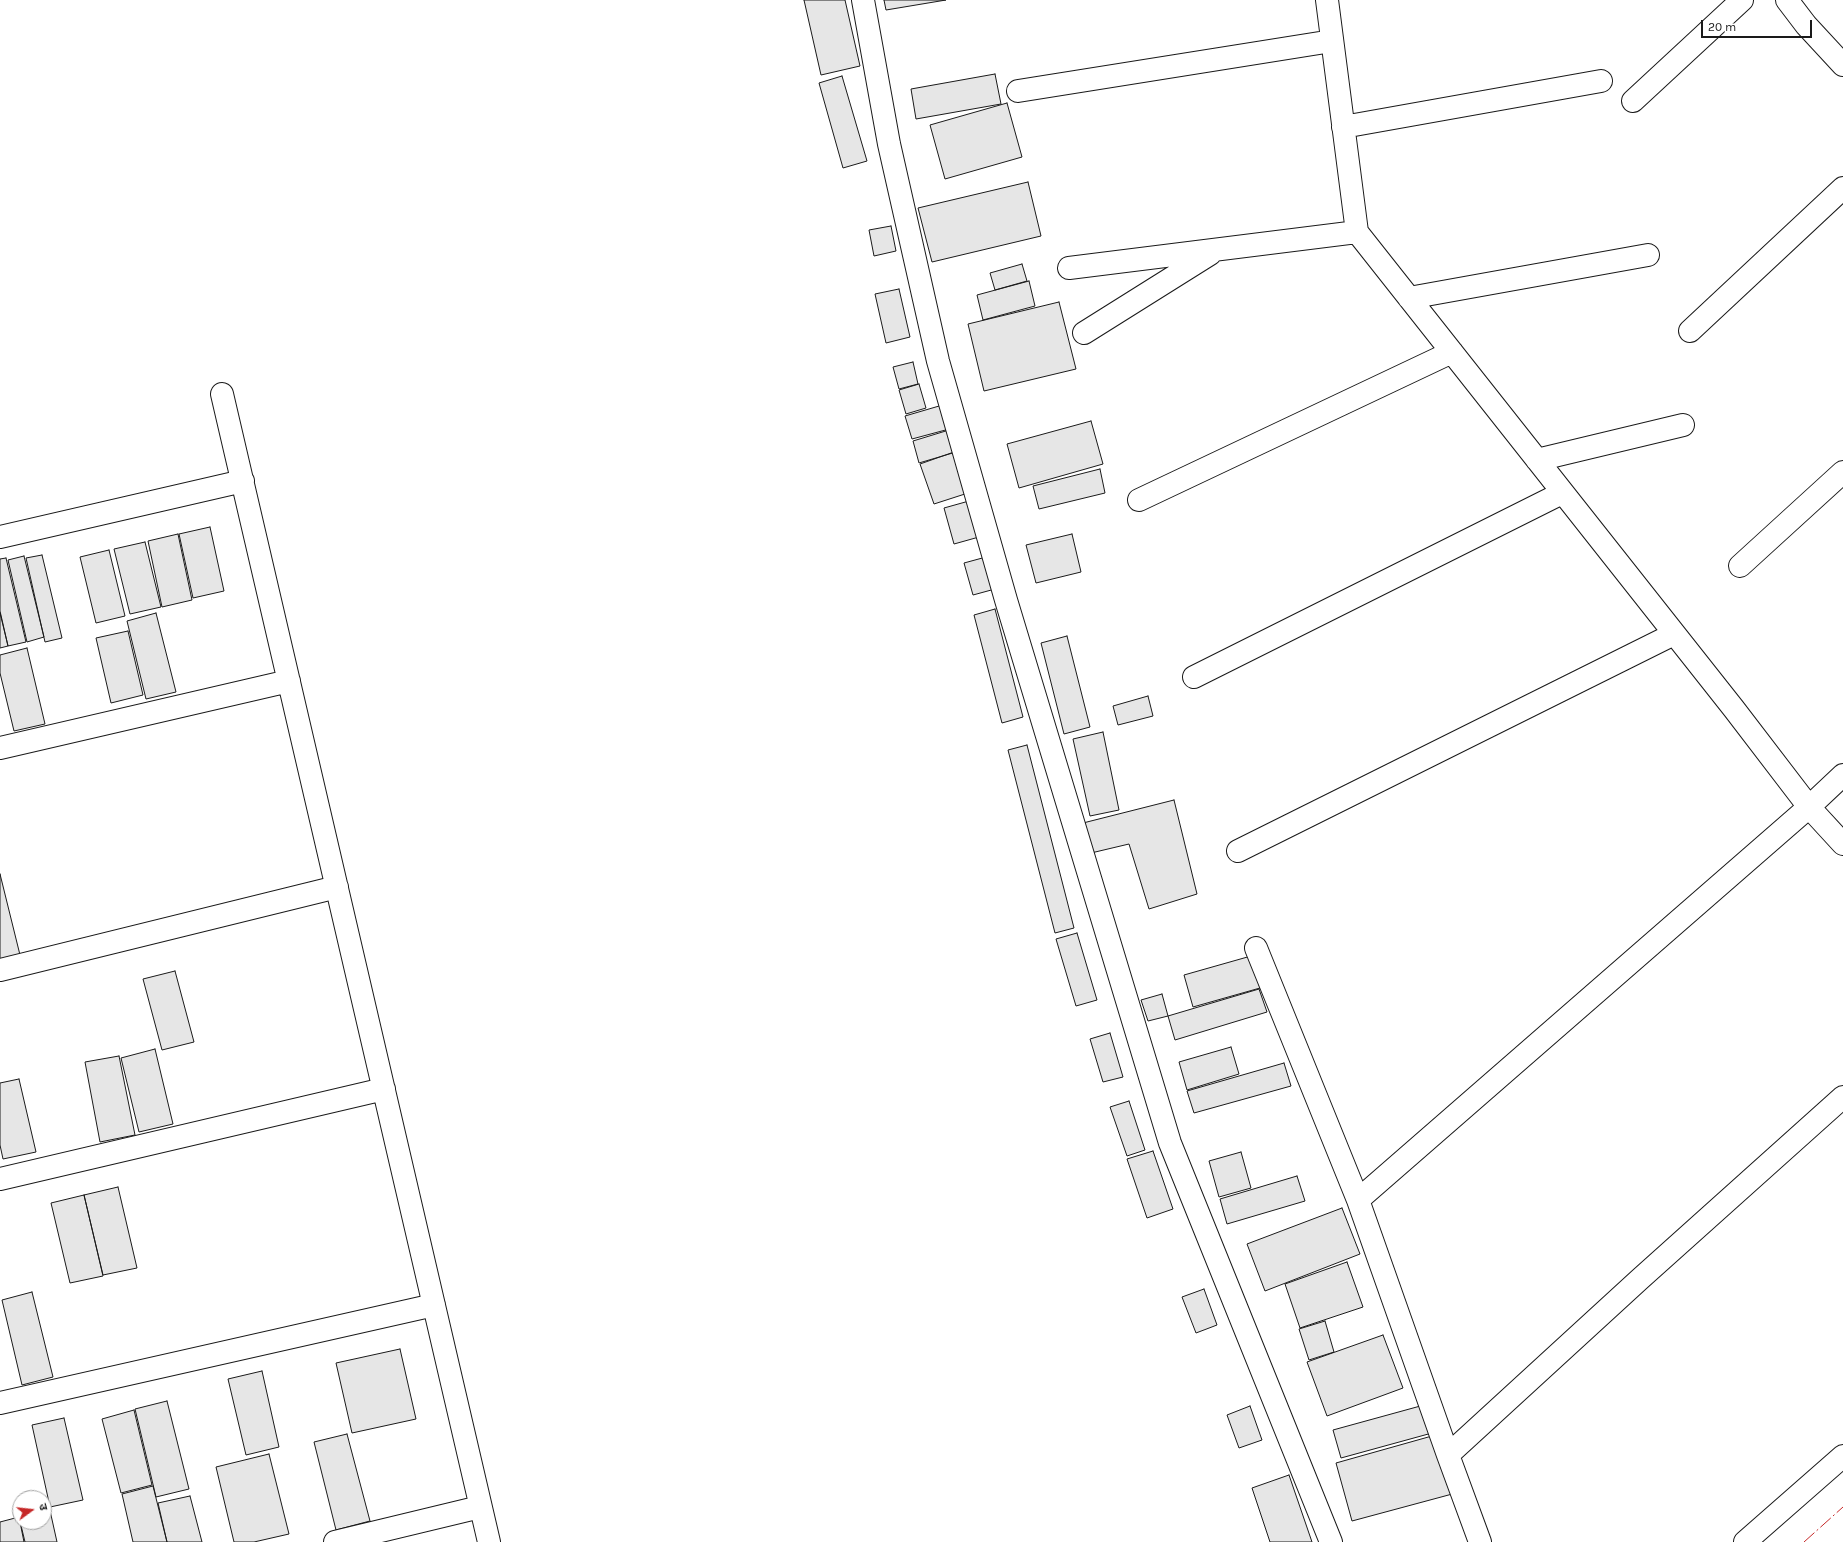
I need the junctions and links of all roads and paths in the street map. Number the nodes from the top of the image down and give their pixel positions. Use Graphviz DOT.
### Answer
graph roads {
  1 [pos="863,0"];
  2 [pos="1327,0"];
  3 [pos="1742,0"];
  4 [pos="1787,0"];
  5 [pos="1332,41"];
  6 [pos="1843,65"];
  7 [pos="1601,81"];
  8 [pos="1018,91"];
  9 [pos="1633,101"];
  10 [pos="1343,128"];
  11 [pos="1843,188"];
  12 [pos="1357,232"];
  13 [pos="1216,250"];
  14 [pos="1648,255"];
  15 [pos="1069,268"];
  16 [pos="1409,298"];
  17 [pos="1690,331"];
  18 [pos="1084,333"];
  19 [pos="1452,352"];
  20 [pos="222,394"];
  21 [pos="1683,425"];
  22 [pos="1537,460"];
  23 [pos="1843,472"];
  24 [pos="242,481"];
  25 [pos="1562,493"];
  26 [pos="1139,500"];
  27 [pos="0,537"];
  28 [pos="1740,566"];
  29 [pos="1674,634"];
  30 [pos="1194,677"];
  31 [pos="289,681"];
  32 [pos="0,748"];
  33 [pos="1843,775"];
  34 [pos="1809,807"];
  35 [pos="1843,844"];
  36 [pos="1238,851"];
  37 [pos="337,887"];
  38 [pos="1256,948"];
  39 [pos="0,970"];
  40 [pos="384,1089"];
  41 [pos="1843,1097"];
  42 [pos="0,1179"];
  43 [pos="1358,1200"];
  44 [pos="434,1305"];
  45 [pos="0,1404"];
  46 [pos="1448,1455"];
  47 [pos="1843,1456"];
  48 [pos="480,1507"];
  49 [pos="335,1542"];
  50 [pos="488,1542"];
  51 [pos="1331,1542"];
  52 [pos="1480,1542"];
  53 [pos="1745,1542"];
  1 -- 51 [label="street"];
  2 -- 5 [label="street"];
  3 -- 9 [label="street"];
  4 -- 6 [label="street"];
  5 -- 8 [label="street"];
  5 -- 10 [label="street"];
  7 -- 10 [label="street"];
  10 -- 12 [label="street"];
  11 -- 17 [label="street"];
  12 -- 13 [label="street"];
  12 -- 16 [label="street"];
  13 -- 15 [label="street"];
  13 -- 18 [label="street"];
  14 -- 16 [label="street"];
  16 -- 19 [label="street"];
  19 -- 22 [label="street"];
  19 -- 26 [label="street"];
  20 -- 24 [label="street"];
  21 -- 22 [label="street"];
  22 -- 25 [label="street"];
  23 -- 28 [label="street"];
  24 -- 27 [label="street"];
  24 -- 31 [label="street"];
  25 -- 29 [label="street"];
  25 -- 30 [label="street"];
  29 -- 34 [label="street"];
  29 -- 36 [label="street"];
  31 -- 32 [label="street"];
  31 -- 37 [label="street"];
  33 -- 34 [label="street"];
  34 -- 35 [label="street"];
  34 -- 43 [label="street"];
  37 -- 39 [label="street"];
  37 -- 40 [label="street"];
  38 -- 43 [label="street"];
  40 -- 42 [label="street"];
  40 -- 44 [label="street"];
  41 -- 46 [label="street"];
  43 -- 46 [label="street"];
  44 -- 45 [label="street"];
  44 -- 48 [label="street"];
  46 -- 52 [label="street"];
  47 -- 53 [label="street"];
  48 -- 49 [label="street"];
  48 -- 50 [label="street"];
}
